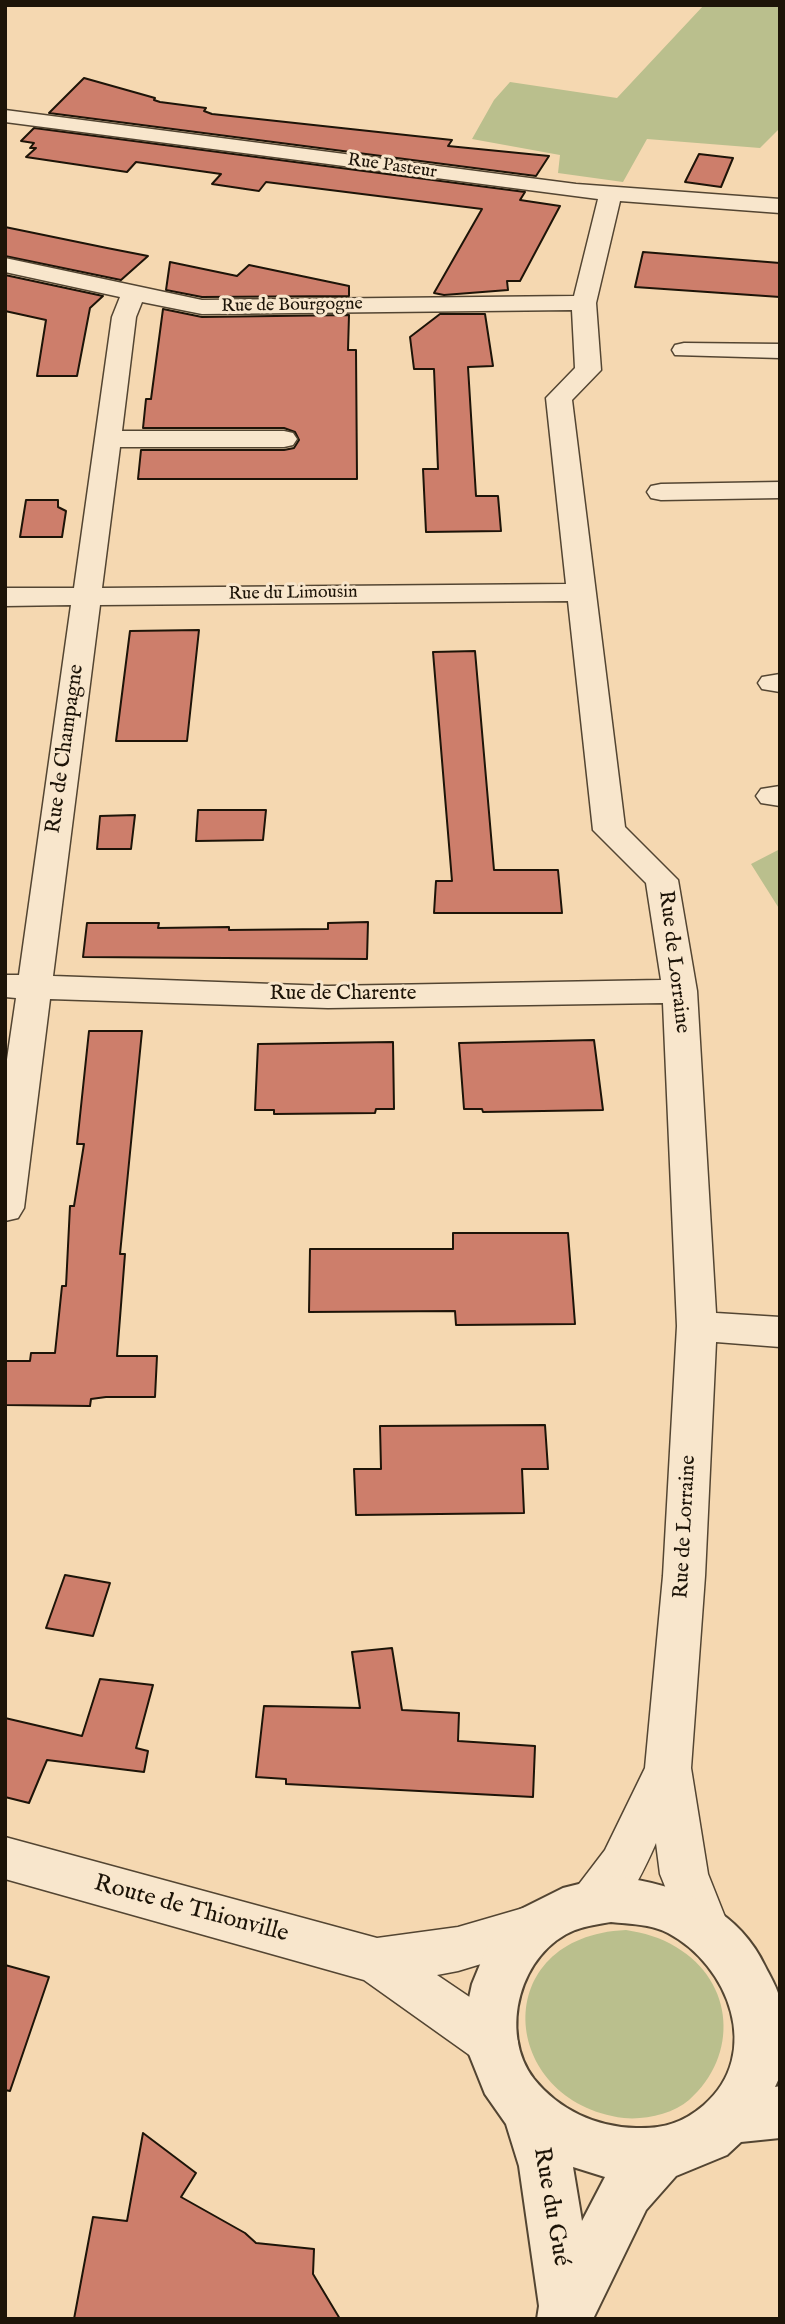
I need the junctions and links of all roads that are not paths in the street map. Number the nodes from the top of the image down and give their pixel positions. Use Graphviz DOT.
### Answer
graph roads {
  1 [pos="5,116"];
  2 [pos="610,195"];
  3 [pos="780,206"];
  4 [pos="5,265"];
  5 [pos="134,292"];
  6 [pos="584,303"];
  7 [pos="684,350"];
  8 [pos="780,351"];
  9 [pos="108,439"];
  10 [pos="284,439"];
  11 [pos="780,490"];
  12 [pos="661,492"];
  13 [pos="581,592"];
  14 [pos="87,596"];
  15 [pos="5,597"];
  16 [pos="20,987"];
  17 [pos="680,992"];
  18 [pos="5,1208"];
  19 [pos="697,1326"];
  20 [pos="780,1332"];
  21 [pos="668,1768"];
  22 [pos="5,1858"];
  23 [pos="593,1903"];
  24 [pos="537,1926"];
  25 [pos="707,1932"];
  26 [pos="377,1961"];
  27 [pos="769,2020"];
  28 [pos="493,2042"];
  29 [pos="528,2109"];
  30 [pos="755,2114"];
  31 [pos="660,2154"];
  32 [pos="566,2312"];
  1 -- 2 [label="street, Rue Pasteur"];
  2 -- 3 [label="street, Rue Pasteur"];
  2 -- 6 [label="street, Rue de Lorraine"];
  4 -- 5 [label="street, Rue de Bourgogne"];
  5 -- 6 [label="street, Rue de Bourgogne"];
  5 -- 9 [label="street, Rue de Champagne"];
  6 -- 13 [label="street, Rue de Lorraine"];
  7 -- 8 [label="street"];
  9 -- 10 [label="street"];
  9 -- 14 [label="street, Rue de Champagne"];
  11 -- 12 [label="street"];
  13 -- 14 [label="street, Rue du Limousin"];
  13 -- 17 [label="street, Rue de Lorraine"];
  14 -- 15 [label="street, Rue du Limousin"];
  14 -- 16 [label="street, Rue de Champagne"];
  16 -- 17 [label="street, Rue de Charente"];
  16 -- 18 [label="street, Rue de Champagne"];
  17 -- 19 [label="street, Rue de Lorraine"];
  19 -- 20 [label="street"];
  19 -- 21 [label="street, Rue de Lorraine"];
  21 -- 23 [label="street, Rue de Lorraine"];
  21 -- 25 [label="street, Rue de Lorraine"];
  22 -- 26 [label="street, Route de Thionville"];
  23 -- 24 [label="street"];
  23 -- 25 [label="street"];
  24 -- 26 [label="street, Route de Thionville"];
  24 -- 28 [label="street"];
  25 -- 27 [label="street"];
  26 -- 28 [label="street, Route de Thionville"];
  27 -- 30 [label="street"];
  28 -- 29 [label="street"];
  29 -- 31 [label="street"];
  29 -- 32 [label="street, Rue du Gué"];
  30 -- 31 [label="street"];
  31 -- 32 [label="street, Rue du Gué"];
}
